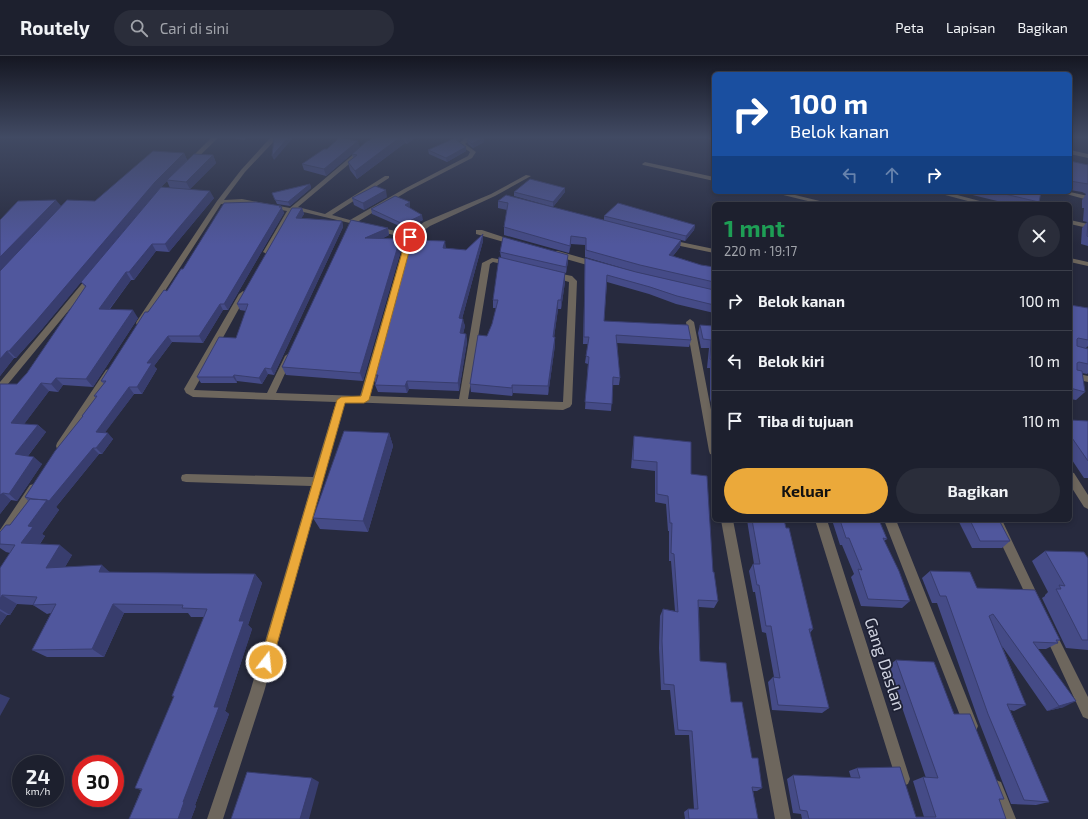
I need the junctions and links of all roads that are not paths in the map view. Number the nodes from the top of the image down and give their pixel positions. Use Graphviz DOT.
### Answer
graph roads {
  1 [pos="241,174"];
  2 [pos="334,174"];
  3 [pos="438,174"];
  4 [pos="689,174"];
  5 [pos="528,176"];
  6 [pos="387,178"];
  7 [pos="712,179"];
  8 [pos="783,194"];
  9 [pos="946,194"];
  10 [pos="1071,194"];
  11 [pos="493,195"];
  12 [pos="220,197"];
  13 [pos="1088,198"];
  14 [pos="508,199"];
  15 [pos="820,202"];
  16 [pos="980,202"];
  17 [pos="292,209"];
  18 [pos="326,216"];
  19 [pos="1072,222"];
  20 [pos="356,225"];
  21 [pos="1088,226"];
  22 [pos="479,232"];
  23 [pos="410,237"];
  24 [pos="661,239"];
  25 [pos="524,245"];
  26 [pos="712,250"];
  27 [pos="547,251"];
  28 [pos="263,259"];
  29 [pos="1072,260"];
  30 [pos="1088,264"];
  31 [pos="522,267"];
  32 [pos="608,267"];
  33 [pos="100,268"];
  34 [pos="544,272"];
  35 [pos="248,286"];
  36 [pos="690,322"];
  37 [pos="137,328"];
  38 [pos="293,347"];
  39 [pos="116,361"];
  40 [pos="1072,375"];
  41 [pos="1088,379"];
  42 [pos="0,388"];
  43 [pos="270,396"];
  44 [pos="341,400"];
  45 [pos="364,400"];
  46 [pos="463,402"];
  47 [pos="712,440"];
  48 [pos="56,454"];
  49 [pos="186,478"];
  50 [pos="1072,479"];
  51 [pos="39,480"];
  52 [pos="318,482"];
  53 [pos="1088,504"];
  54 [pos="727,522"];
  55 [pos="822,522"];
  56 [pos="891,522"];
  57 [pos="997,522"];
  58 [pos="0,540"];
  59 [pos="1088,712"];
  60 [pos="976,739"];
  61 [pos="991,775"];
  62 [pos="906,790"];
  63 [pos="214,819"];
  64 [pos="782,819"];
  65 [pos="1008,819"];
  1 -- 12 [label="street"];
  2 -- 17 [label="street"];
  3 -- 20 [label="street"];
  4 -- 7 [label="street"];
  5 -- 11 [label="street"];
  6 -- 18 [label="street"];
  8 -- 15 [label="street"];
  9 -- 16 [label="street"];
  10 -- 13 [label="street"];
  11 -- 14 [label="street"];
  11 -- 23 [label="street"];
  12 -- 17 [label="street"];
  12 -- 37 [label="street"];
  17 -- 18 [label="street"];
  17 -- 28 [label="street"];
  18 -- 20 [label="street"];
  19 -- 21 [label="street"];
  20 -- 23 [label="street"];
  22 -- 25 [label="street"];
  23 -- 45 [label="street"];
  24 -- 26 [label="street"];
  27 -- 32 [label="street"];
  29 -- 30 [label="street"];
  31 -- 46 [label="street"];
  33 -- 42 [label="street"];
  34 -- 46 [label="street"];
  35 -- 43 [label="street"];
  36 -- 47 [label="street"];
  38 -- 43 [label="street"];
  39 -- 48 [label="street"];
  40 -- 41 [label="street"];
  43 -- 44 [label="street"];
  44 -- 45 [label="street"];
  44 -- 52 [label="street"];
  45 -- 46 [label="street"];
  49 -- 52 [label="street"];
  50 -- 53 [label="street"];
  51 -- 58 [label="street"];
  52 -- 63 [label="street"];
  54 -- 64 [label="street"];
  55 -- 62 [label="street, Gang Daslan"];
  56 -- 60 [label="street"];
  57 -- 59 [label="street"];
  61 -- 65 [label="street"];
}
